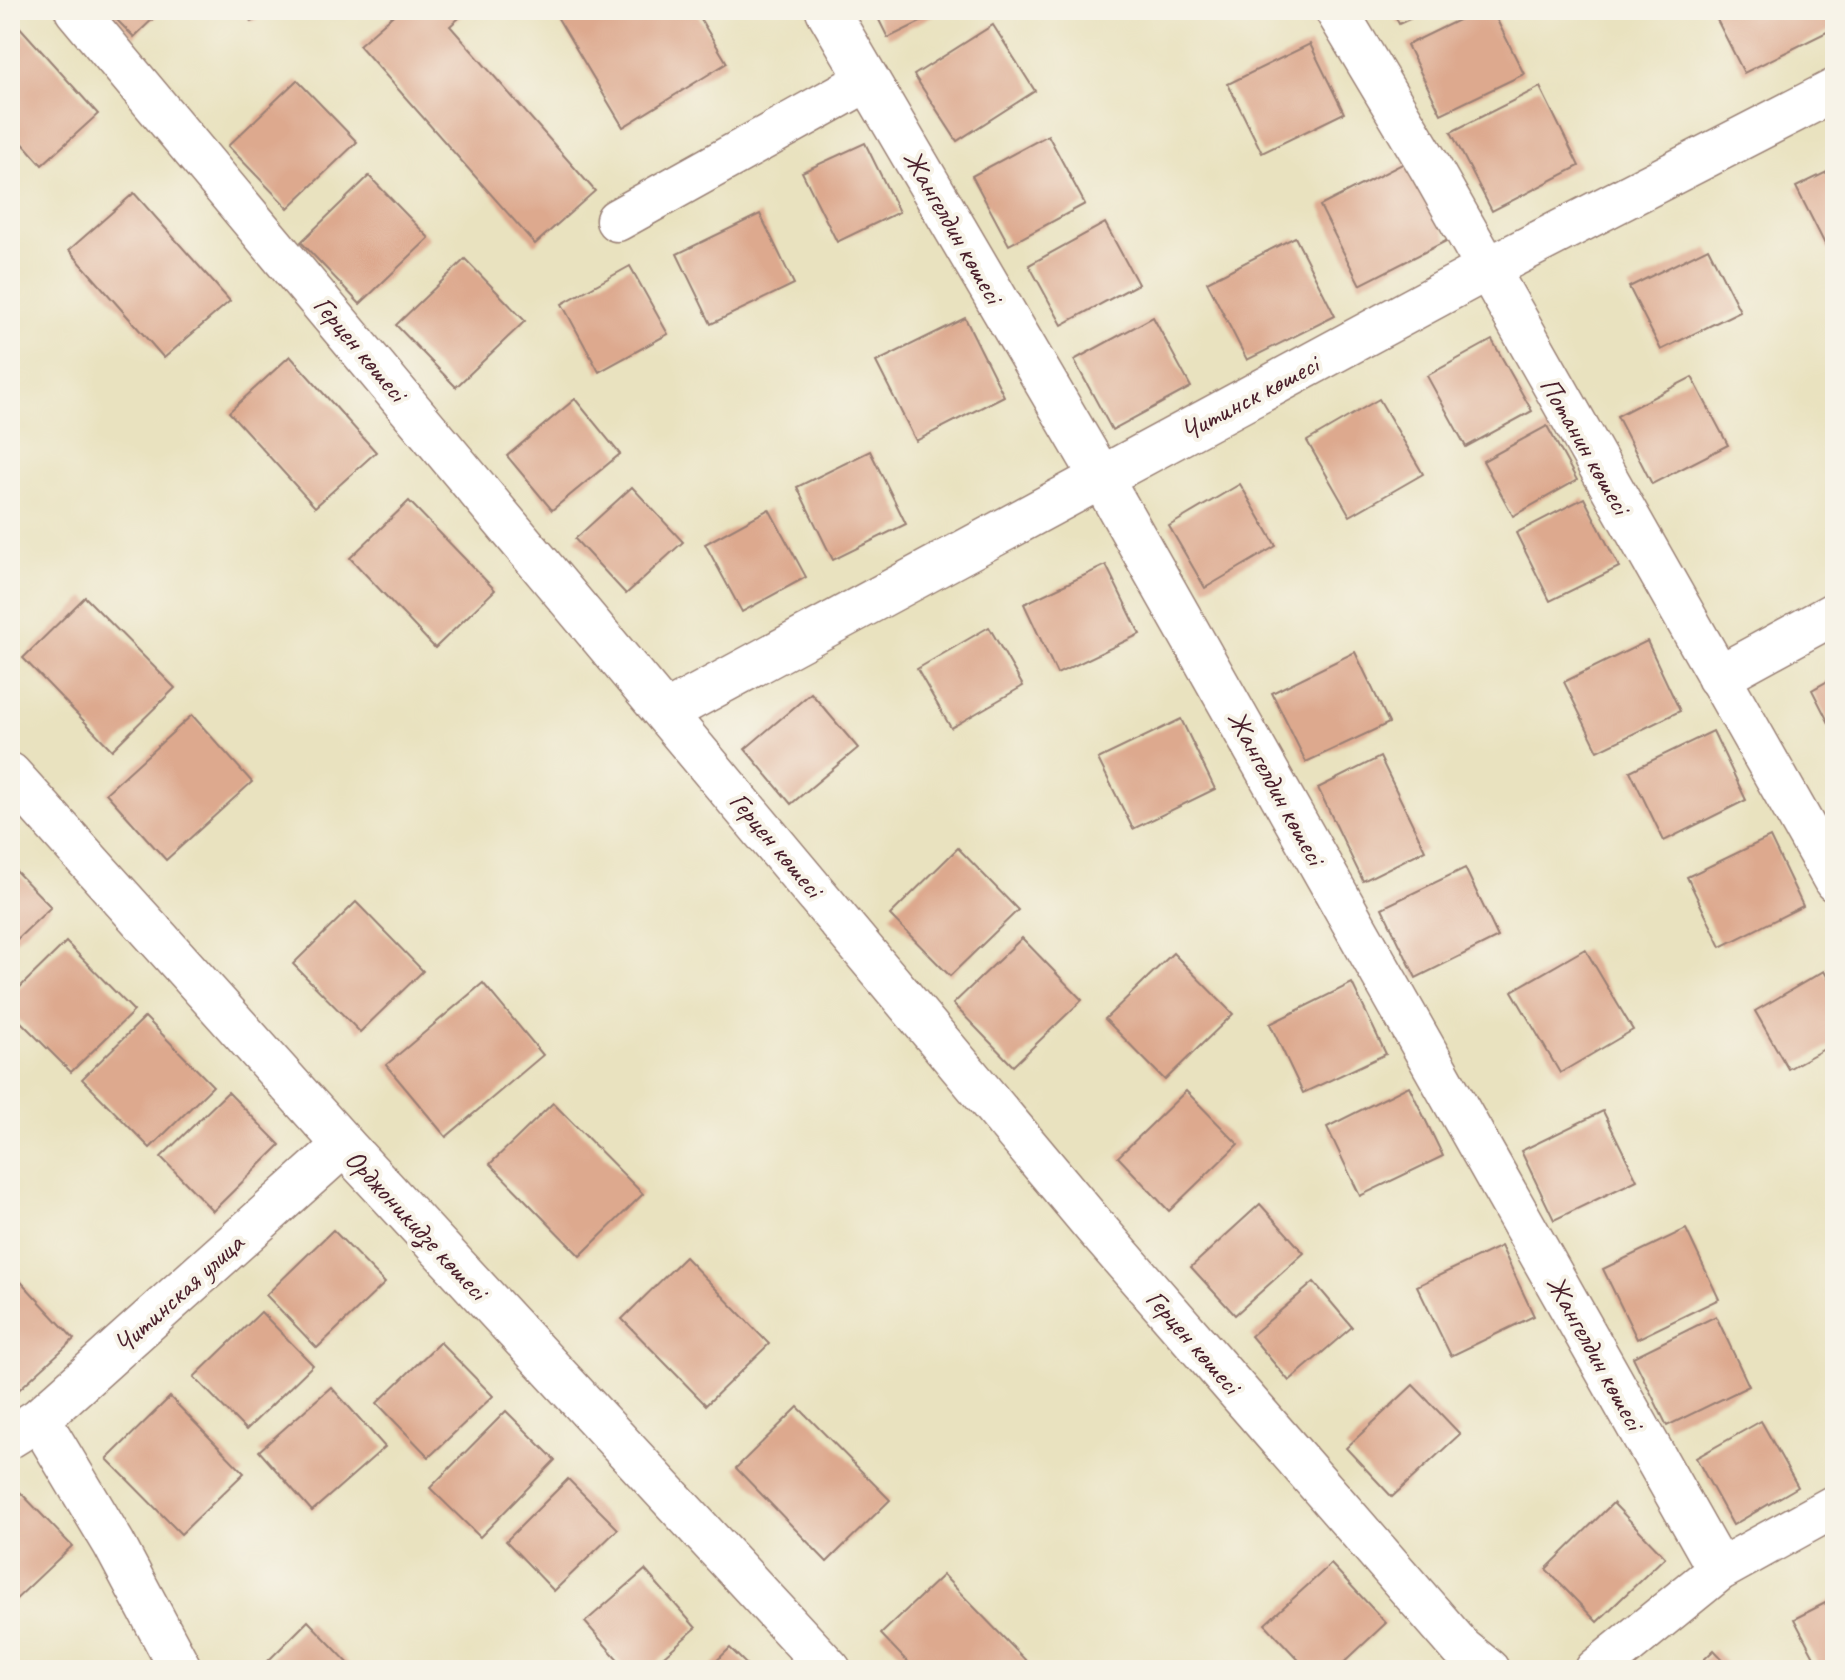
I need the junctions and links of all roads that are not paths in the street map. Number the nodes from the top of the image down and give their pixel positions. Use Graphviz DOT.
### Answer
graph roads {
  1 [pos="76,10"];
  2 [pos="827,10"];
  3 [pos="1336,10"];
  4 [pos="868,80"];
  5 [pos="1835,90"];
  6 [pos="617,220"];
  7 [pos="1487,269"];
  8 [pos="1101,477"];
  9 [pos="1835,613"];
  10 [pos="1718,677"];
  11 [pos="667,712"];
  12 [pos="10,774"];
  13 [pos="1835,881"];
  14 [pos="344,1145"];
  15 [pos="24,1428"];
  16 [pos="1835,1506"];
  17 [pos="1719,1570"];
  18 [pos="181,1670"];
  19 [pos="830,1670"];
  20 [pos="1488,1670"];
  21 [pos="1596,1670"];
  1 -- 11 [label="street, Герцен көшесі"];
  2 -- 4 [label="street, Жангелдин көшесі"];
  3 -- 7 [label="street, Потанин көшесі"];
  4 -- 6 [label="street"];
  4 -- 8 [label="street, Жангелдин көшесі"];
  5 -- 7 [label="street, Читинск көшесі"];
  7 -- 8 [label="street, Читинск көшесі"];
  7 -- 10 [label="street, Потанин көшесі"];
  8 -- 11 [label="street, Читинск көшесі"];
  8 -- 17 [label="street, Жангелдин көшесі"];
  9 -- 10 [label="street"];
  10 -- 13 [label="street, Потанин көшесі"];
  11 -- 20 [label="street, Герцен көшесі"];
  12 -- 14 [label="street, Орджоникидзе көшесі"];
  14 -- 15 [label="street, Читинская улица"];
  14 -- 19 [label="street, Орджоникидзе көшесі"];
  15 -- 18 [label="street"];
  16 -- 17 [label="street"];
  17 -- 21 [label="street"];
}
